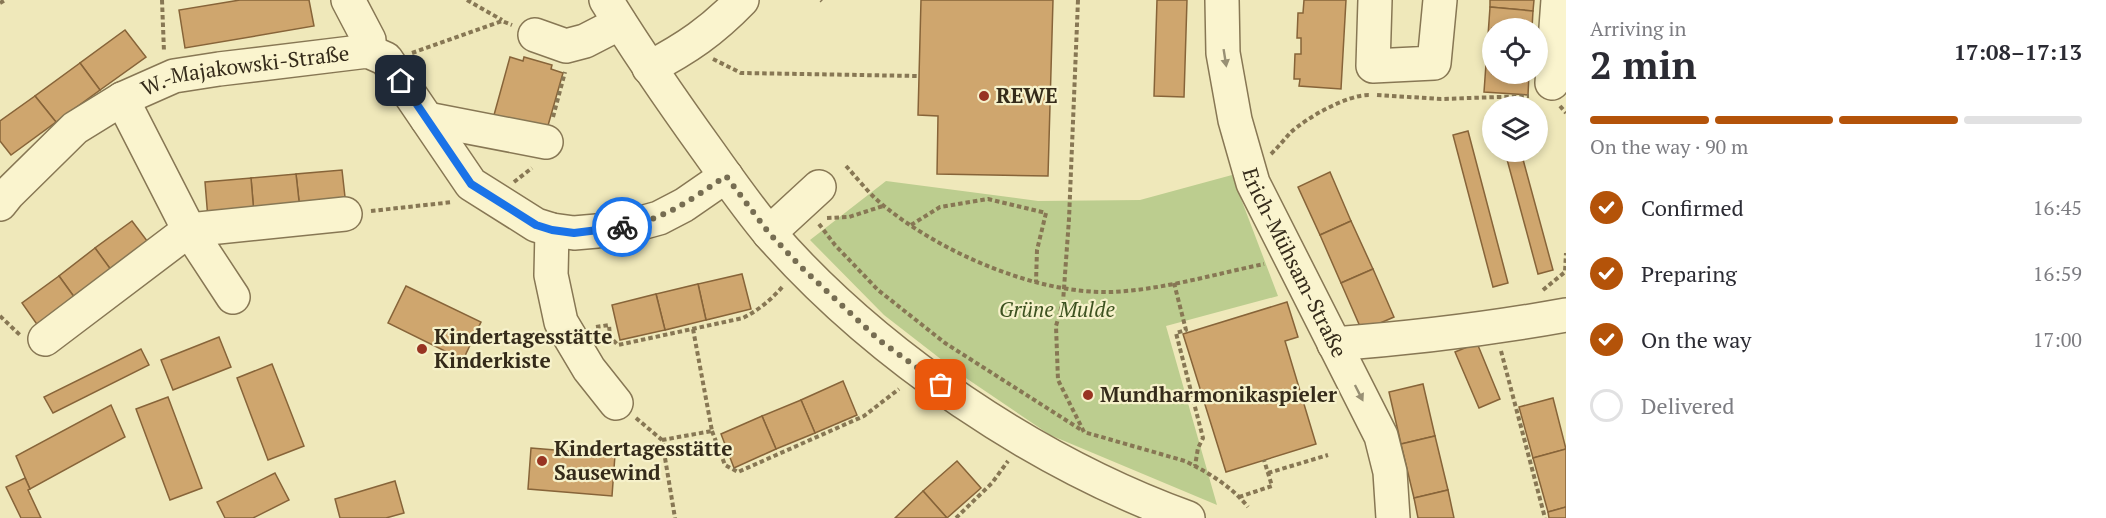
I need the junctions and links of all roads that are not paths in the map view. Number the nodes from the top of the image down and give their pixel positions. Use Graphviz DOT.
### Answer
graph roads {
  1 [pos="348,0"];
  2 [pos="742,0"];
  3 [pos="1222,0"];
  4 [pos="1375,0"];
  5 [pos="1440,0"];
  6 [pos="1558,0"];
  7 [pos="613,11"];
  8 [pos="535,35"];
  9 [pos="378,57"];
  10 [pos="649,68"];
  11 [pos="1552,83"];
  12 [pos="122,99"];
  13 [pos="427,120"];
  14 [pos="546,142"];
  15 [pos="726,176"];
  16 [pos="819,188"];
  17 [pos="2,193"];
  18 [pos="345,214"];
  19 [pos="189,230"];
  20 [pos="552,230"];
  21 [pos="769,233"];
  22 [pos="233,297"];
  23 [pos="1566,315"];
  24 [pos="45,339"];
  25 [pos="1334,344"];
  26 [pos="616,403"];
  27 [pos="1149,511"];
  28 [pos="1188,518"];
  29 [pos="1393,518"];
  1 -- 9 [label="street"];
  2 -- 10 [label="street"];
  3 -- 25 [label="street, Erich-Mühsam-Straße, one-way"];
  4 -- 5 [label="street"];
  6 -- 11 [label="street"];
  7 -- 8 [label="street"];
  7 -- 10 [label="street"];
  9 -- 12 [label="street, W.-Majakowski-Straße"];
  9 -- 13 [label="street"];
  10 -- 15 [label="street"];
  12 -- 17 [label="street, W.-Majakowski-Straße"];
  12 -- 19 [label="street"];
  13 -- 14 [label="street"];
  13 -- 20 [label="street"];
  15 -- 20 [label="street"];
  15 -- 21 [label="street"];
  16 -- 21 [label="street"];
  18 -- 19 [label="street"];
  19 -- 22 [label="street"];
  19 -- 24 [label="street"];
  20 -- 26 [label="street"];
  21 -- 27 [label="street"];
  23 -- 25 [label="street"];
  25 -- 29 [label="street, Erich-Mühsam-Straße, one-way"];
  27 -- 28 [label="street"];
}
